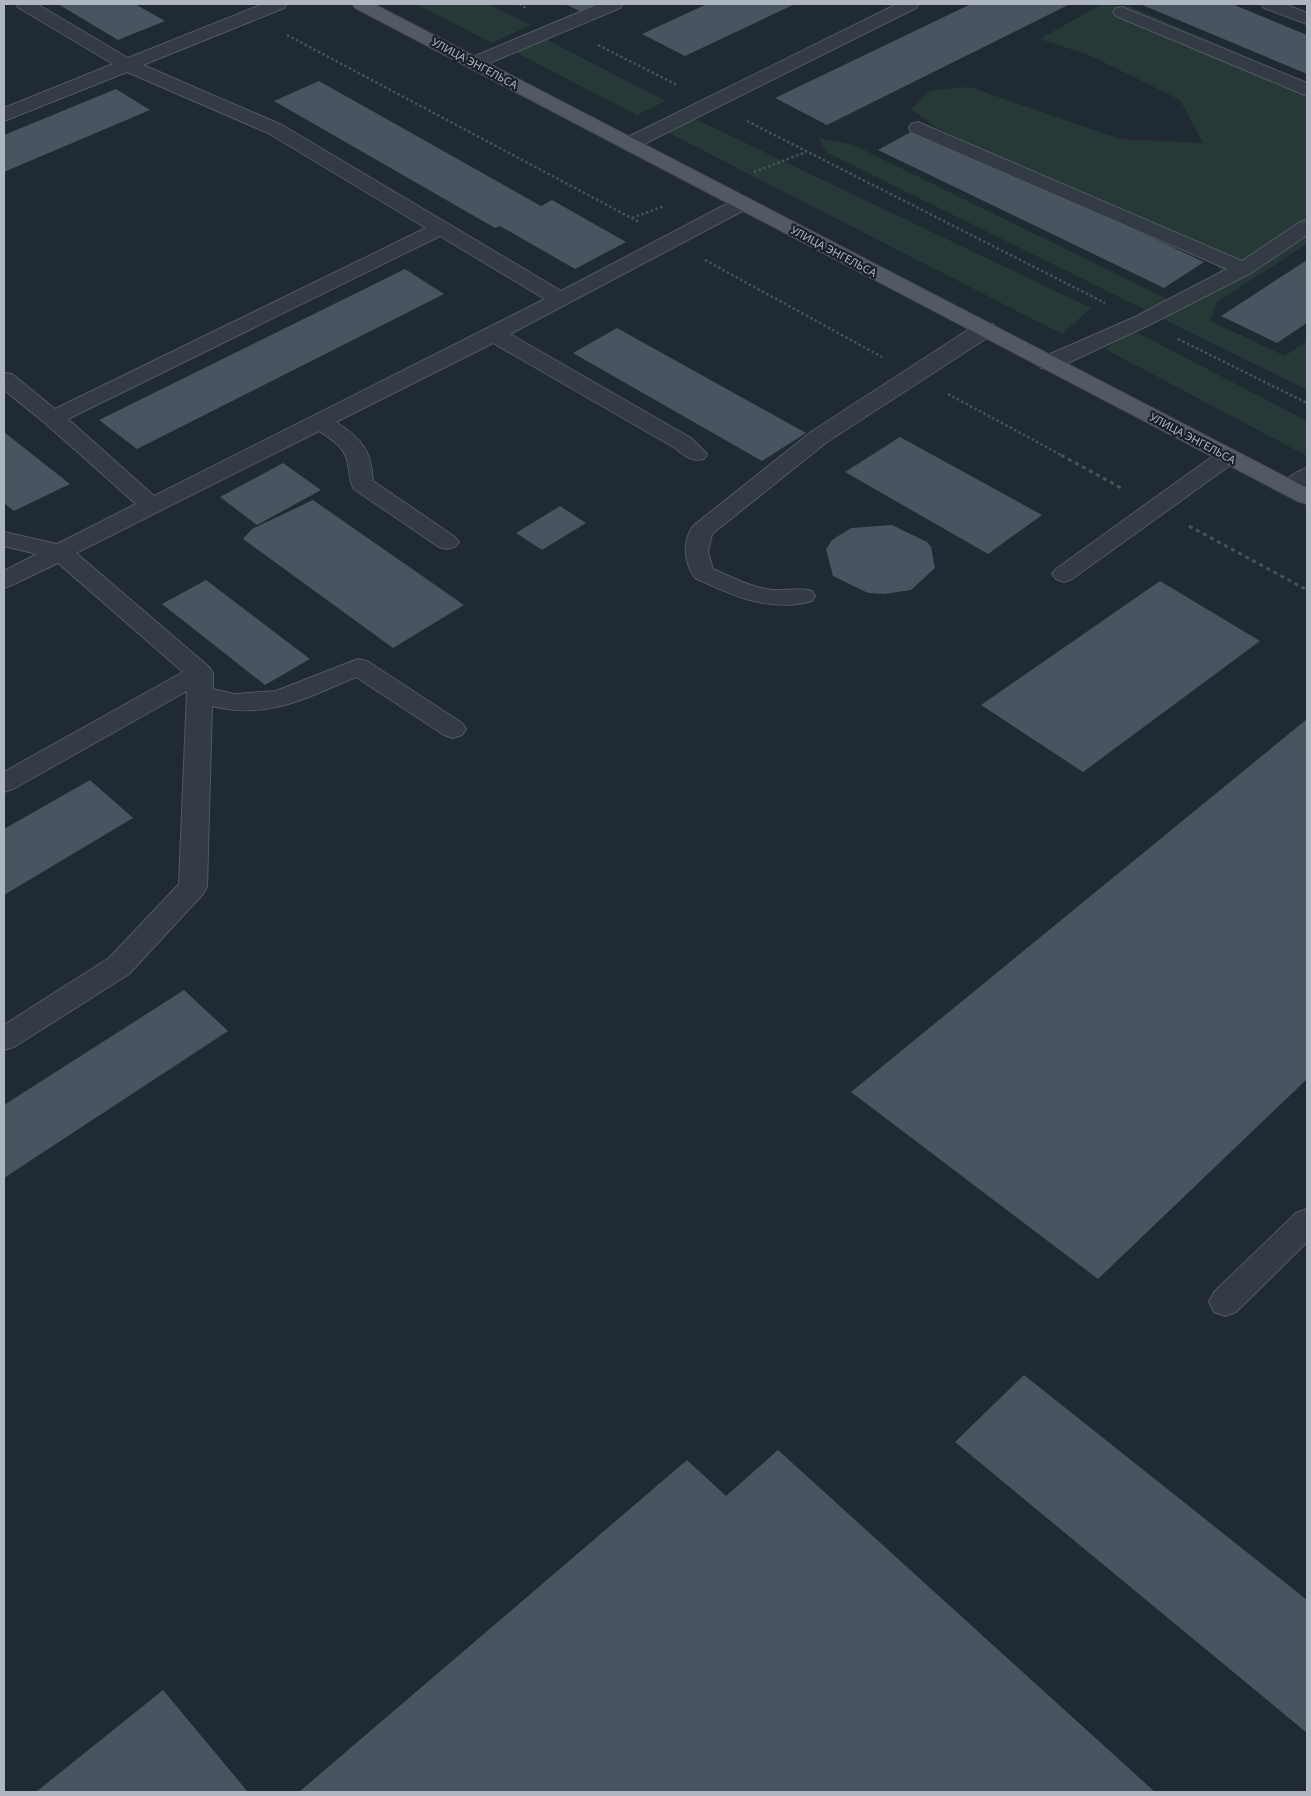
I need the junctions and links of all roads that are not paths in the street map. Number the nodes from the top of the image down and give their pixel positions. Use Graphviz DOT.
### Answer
graph roads {
  1 [pos="25,4"];
  2 [pos="278,4"];
  3 [pos="362,4"];
  4 [pos="614,4"];
  5 [pos="910,4"];
  6 [pos="1270,4"];
  7 [pos="1122,12"];
  8 [pos="1307,19"];
  9 [pos="474,63"];
  10 [pos="125,64"];
  11 [pos="1307,90"];
  12 [pos="4,115"];
  13 [pos="918,128"];
  14 [pos="629,144"];
  15 [pos="743,203"];
  16 [pos="1307,226"];
  17 [pos="442,228"];
  18 [pos="1244,269"];
  19 [pos="560,299"];
  20 [pos="985,329"];
  21 [pos="494,334"];
  22 [pos="1049,362"];
  23 [pos="4,379"];
  24 [pos="53,418"];
  25 [pos="320,421"];
  26 [pos="696,454"];
  27 [pos="1228,456"];
  28 [pos="1302,487"];
  29 [pos="152,506"];
  30 [pos="4,539"];
  31 [pos="447,542"];
  32 [pos="60,552"];
  33 [pos="1064,574"];
  34 [pos="4,580"];
  35 [pos="803,596"];
  36 [pos="200,684"];
  37 [pos="453,729"];
  38 [pos="4,783"];
  39 [pos="4,1039"];
  40 [pos="1307,1222"];
  41 [pos="1225,1302"];
  1 -- 10 [label="lane"];
  2 -- 10 [label="lane"];
  3 -- 9 [label="main road, УЛИЦА ЭНГЕЛЬСА"];
  4 -- 9 [label="lane"];
  5 -- 14 [label="lane"];
  6 -- 8 [label="lane"];
  7 -- 11 [label="lane"];
  9 -- 14 [label="main road, УЛИЦА ЭНГЕЛЬСА"];
  10 -- 12 [label="lane"];
  10 -- 17 [label="lane"];
  13 -- 18 [label="lane"];
  14 -- 15 [label="main road, УЛИЦА ЭНГЕЛЬСА"];
  15 -- 19 [label="lane"];
  15 -- 20 [label="main road, УЛИЦА ЭНГЕЛЬСА"];
  16 -- 18 [label="lane"];
  17 -- 19 [label="lane"];
  17 -- 24 [label="lane"];
  18 -- 22 [label="lane"];
  19 -- 21 [label="lane"];
  20 -- 22 [label="main road, УЛИЦА ЭНГЕЛЬСА"];
  20 -- 35 [label="lane"];
  21 -- 25 [label="lane"];
  21 -- 26 [label="lane"];
  22 -- 27 [label="main road, УЛИЦА ЭНГЕЛЬСА"];
  23 -- 24 [label="lane"];
  24 -- 29 [label="lane"];
  25 -- 29 [label="lane"];
  25 -- 31 [label="lane"];
  27 -- 28 [label="main road, УЛИЦА ЭНГЕЛЬСА"];
  27 -- 33 [label="lane"];
  29 -- 32 [label="lane"];
  30 -- 32 [label="lane"];
  32 -- 34 [label="lane"];
  32 -- 36 [label="lane"];
  36 -- 37 [label="lane"];
  36 -- 38 [label="lane"];
  36 -- 39 [label="lane"];
  40 -- 41 [label="lane"];
}
